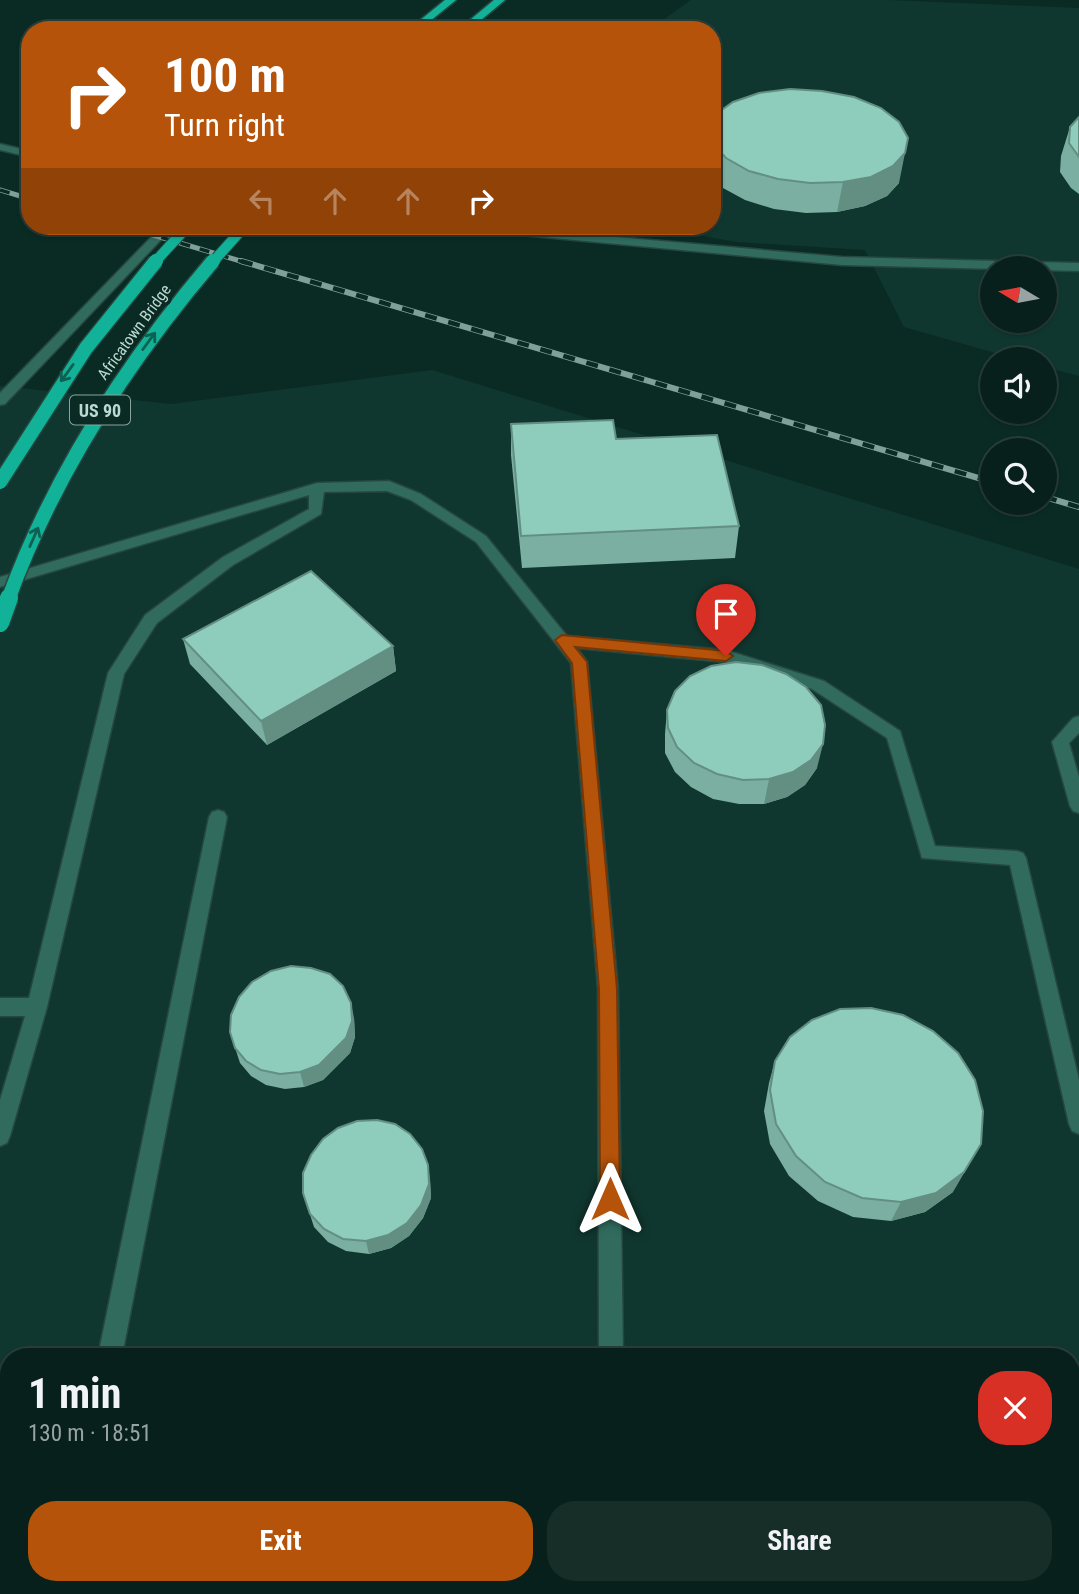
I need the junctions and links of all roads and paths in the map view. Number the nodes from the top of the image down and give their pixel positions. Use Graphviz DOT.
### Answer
graph roads {
  1 [pos="452,0"];
  2 [pos="500,0"];
  3 [pos="425,21"];
  4 [pos="474,21"];
  5 [pos="0,147"];
  6 [pos="21,152"];
  7 [pos="159,235"];
  8 [pos="179,235"];
  9 [pos="236,235"];
  10 [pos="555,235"];
  11 [pos="1079,267"];
  12 [pos="0,401"];
  13 [pos="0,482"];
  14 [pos="317,488"];
  15 [pos="0,582"];
  16 [pos="0,623"];
  17 [pos="562,640"];
  18 [pos="1079,722"];
  19 [pos="1079,806"];
  20 [pos="218,817"];
  21 [pos="0,1007"];
  22 [pos="37,1007"];
  23 [pos="1079,1124"];
  24 [pos="0,1136"];
  25 [pos="112,1348"];
  26 [pos="611,1348"];
  1 -- 3 [label="main road"];
  2 -- 4 [label="main road"];
  5 -- 6 [label="lane"];
  7 -- 12 [label="lane"];
  8 -- 13 [label="main road, Africatown Bridge / US 90, one-way, bridge"];
  16 -- 9 [label="main road, Africatown Bridge / US 90, one-way, bridge"];
  10 -- 11 [label="lane"];
  14 -- 15 [label="lane"];
  14 -- 17 [label="lane"];
  14 -- 22 [label="lane"];
  17 -- 23 [label="lane"];
  17 -- 26 [label="lane"];
  18 -- 19 [label="lane"];
  20 -- 25 [label="lane"];
  21 -- 22 [label="lane"];
  22 -- 24 [label="lane"];
}
